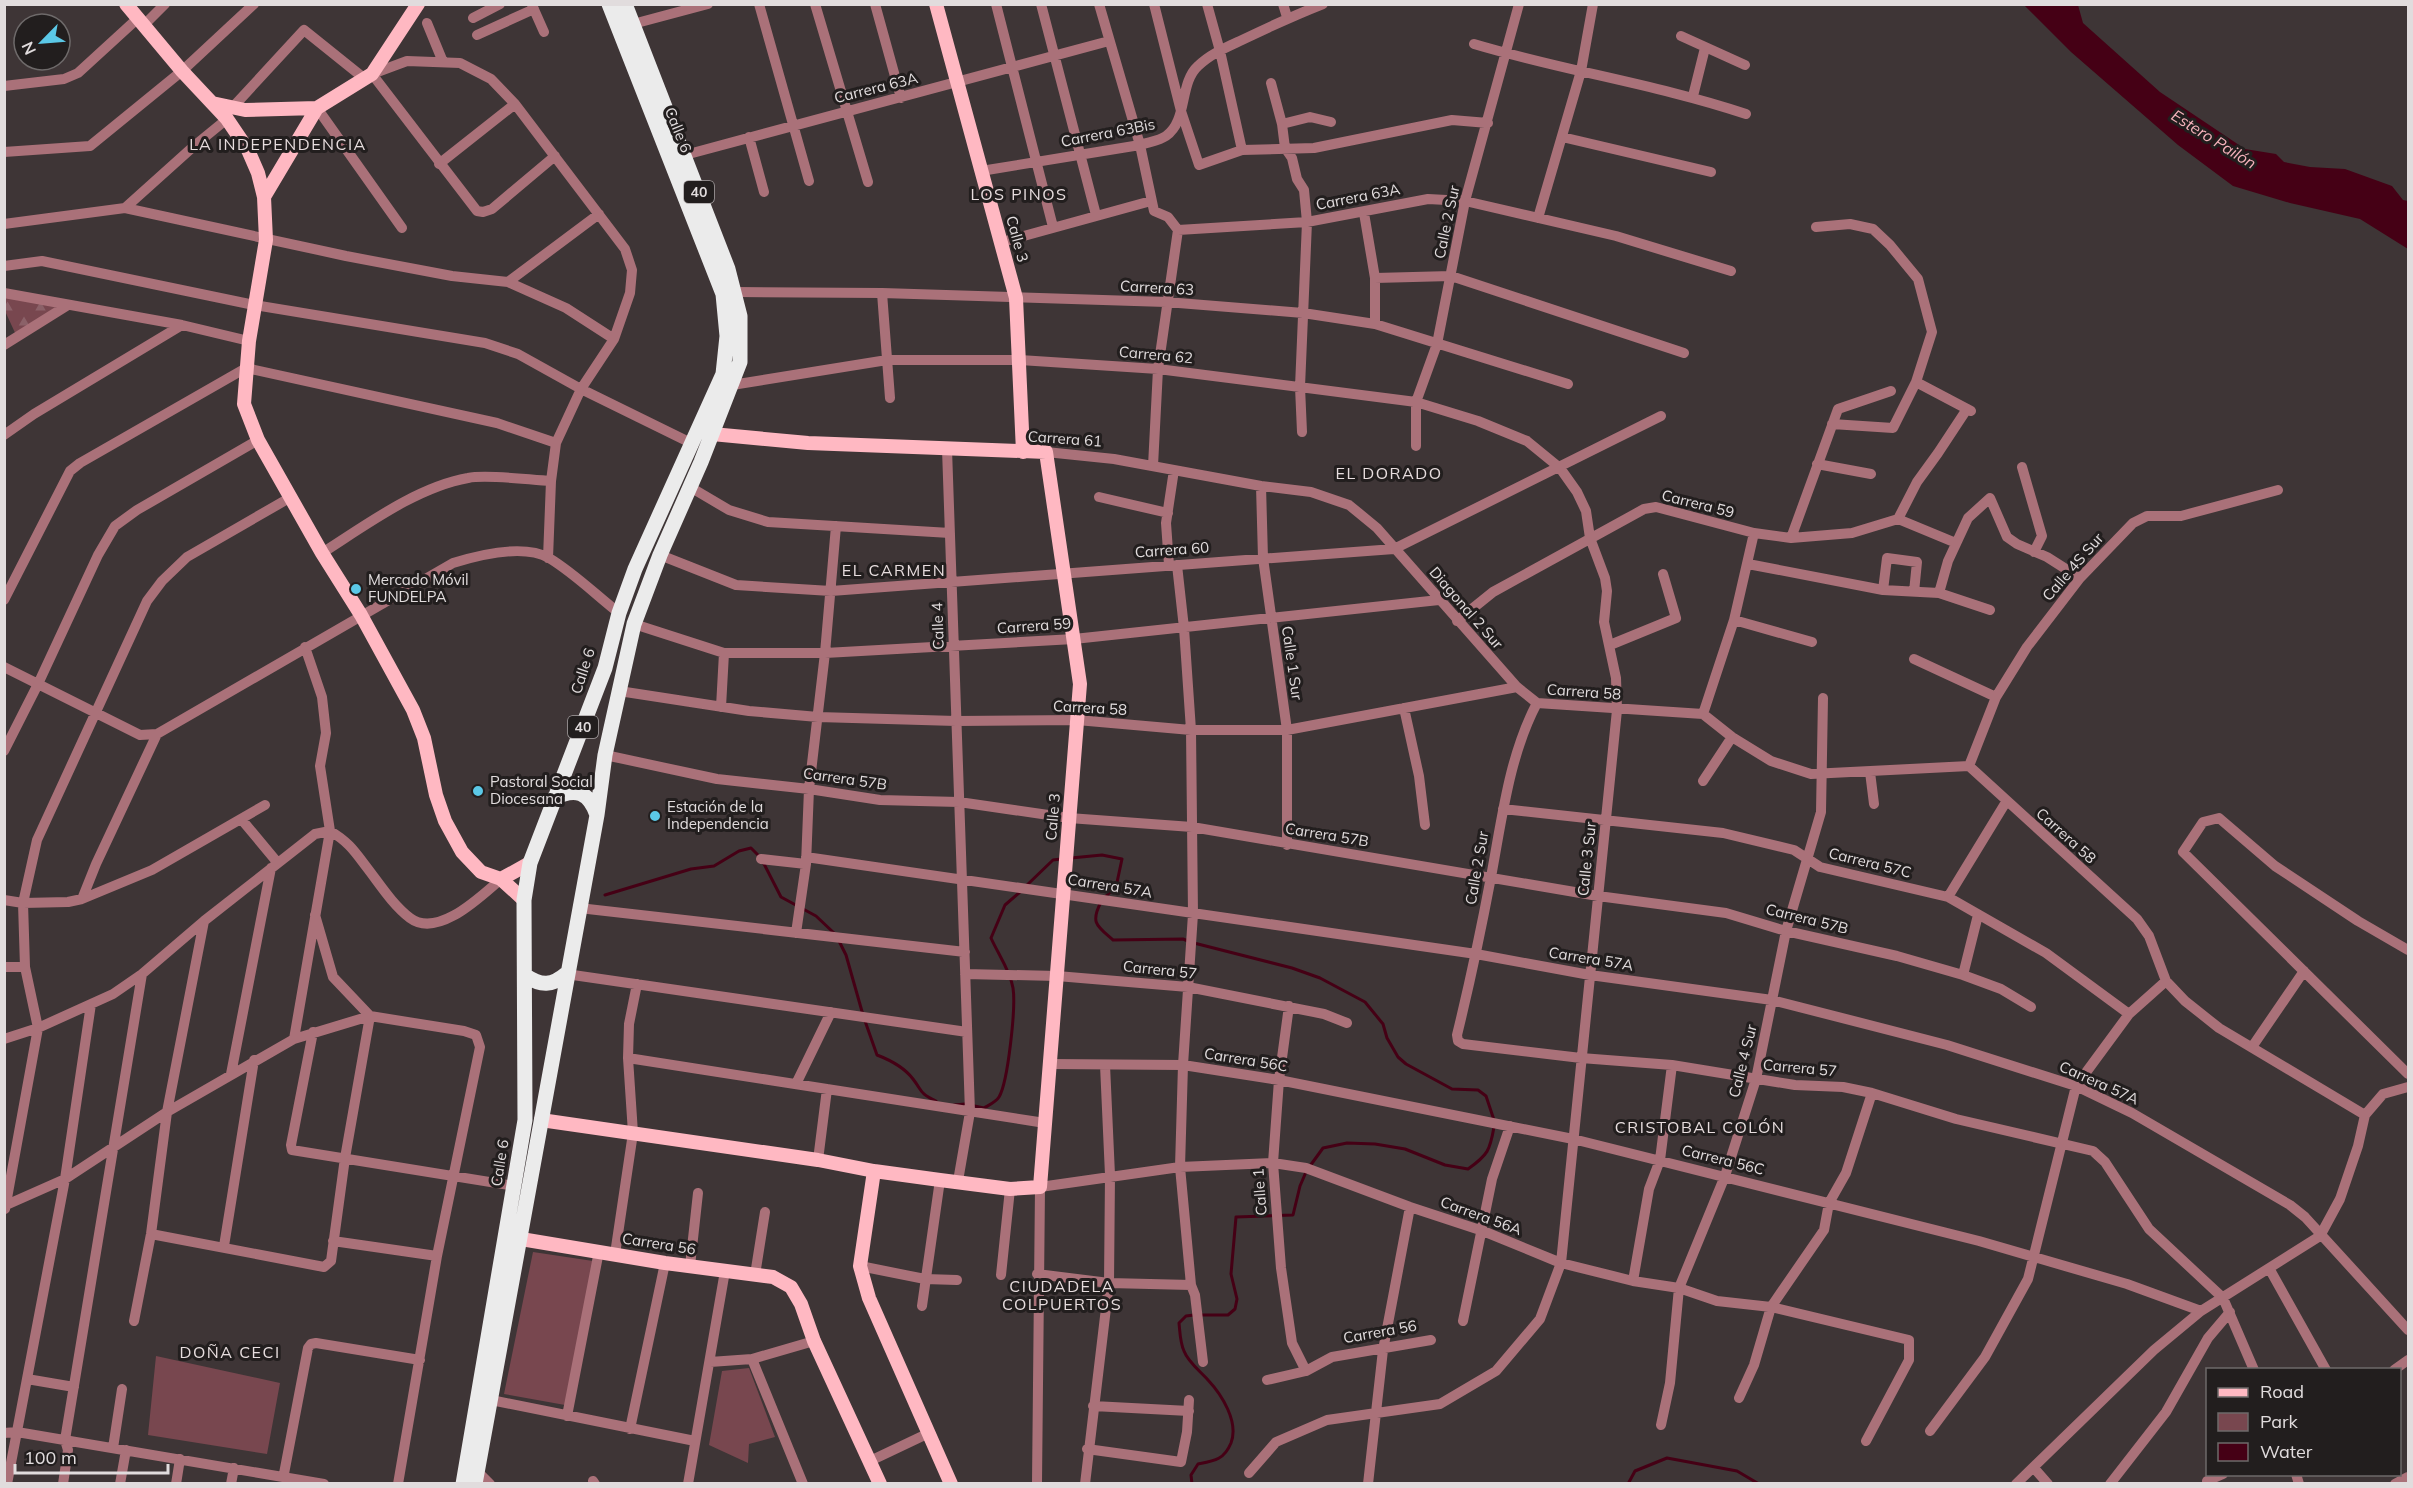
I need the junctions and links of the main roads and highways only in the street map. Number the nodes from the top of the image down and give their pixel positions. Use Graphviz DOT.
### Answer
graph roads {
  1 [pos="126,4"];
  2 [pos="418,4"];
  3 [pos="609,4"];
  4 [pos="625,4"];
  5 [pos="936,4"];
  6 [pos="317,108"];
  7 [pos="230,113"];
  8 [pos="264,197"];
  9 [pos="712,434"];
  10 [pos="1023,452"];
  11 [pos="1046,452"];
  12 [pos="554,798"];
  13 [pos="597,815"];
  14 [pos="530,863"];
  15 [pos="501,879"];
  16 [pos="524,900"];
  17 [pos="566,974"];
  18 [pos="526,976"];
  19 [pos="541,1120"];
  20 [pos="874,1171"];
  21 [pos="520,1239"];
  22 [pos="476,1477"];
  23 [pos="463,1484"];
  24 [pos="880,1484"];
  25 [pos="951,1484"];
  1 -- 7 [label="main road"];
  2 -- 6 [label="main road"];
  3 -- 12 [label="highway, Calle 6 / 40"];
  4 -- 9 [label="highway, Calle 6 / 40"];
  5 -- 10 [label="main road, Calle 3"];
  6 -- 7 [label="main road"];
  6 -- 8 [label="main road"];
  7 -- 8 [label="main road"];
  8 -- 15 [label="main road"];
  9 -- 10 [label="main road, Carrera 61"];
  9 -- 13 [label="highway, Calle 6 / 40"];
  10 -- 11 [label="main road, Carrera 61"];
  11 -- 20 [label="main road, Calle 3"];
  12 -- 13 [label="highway"];
  12 -- 14 [label="highway, Calle 6 / 40"];
  13 -- 17 [label="highway, Calle 6 / 40"];
  14 -- 15 [label="main road"];
  14 -- 16 [label="highway, Calle 6 / 40"];
  15 -- 16 [label="main road"];
  16 -- 18 [label="highway, Calle 6 / 40"];
  17 -- 18 [label="highway"];
  17 -- 19 [label="highway, Calle 6 / 40"];
  18 -- 23 [label="highway, Calle 6 / 40"];
  19 -- 20 [label="main road"];
  19 -- 21 [label="highway, Calle 6 / 40"];
  20 -- 25 [label="main road"];
  21 -- 22 [label="highway, Calle 6 / 40"];
  21 -- 24 [label="main road, Carrera 56"];
}
